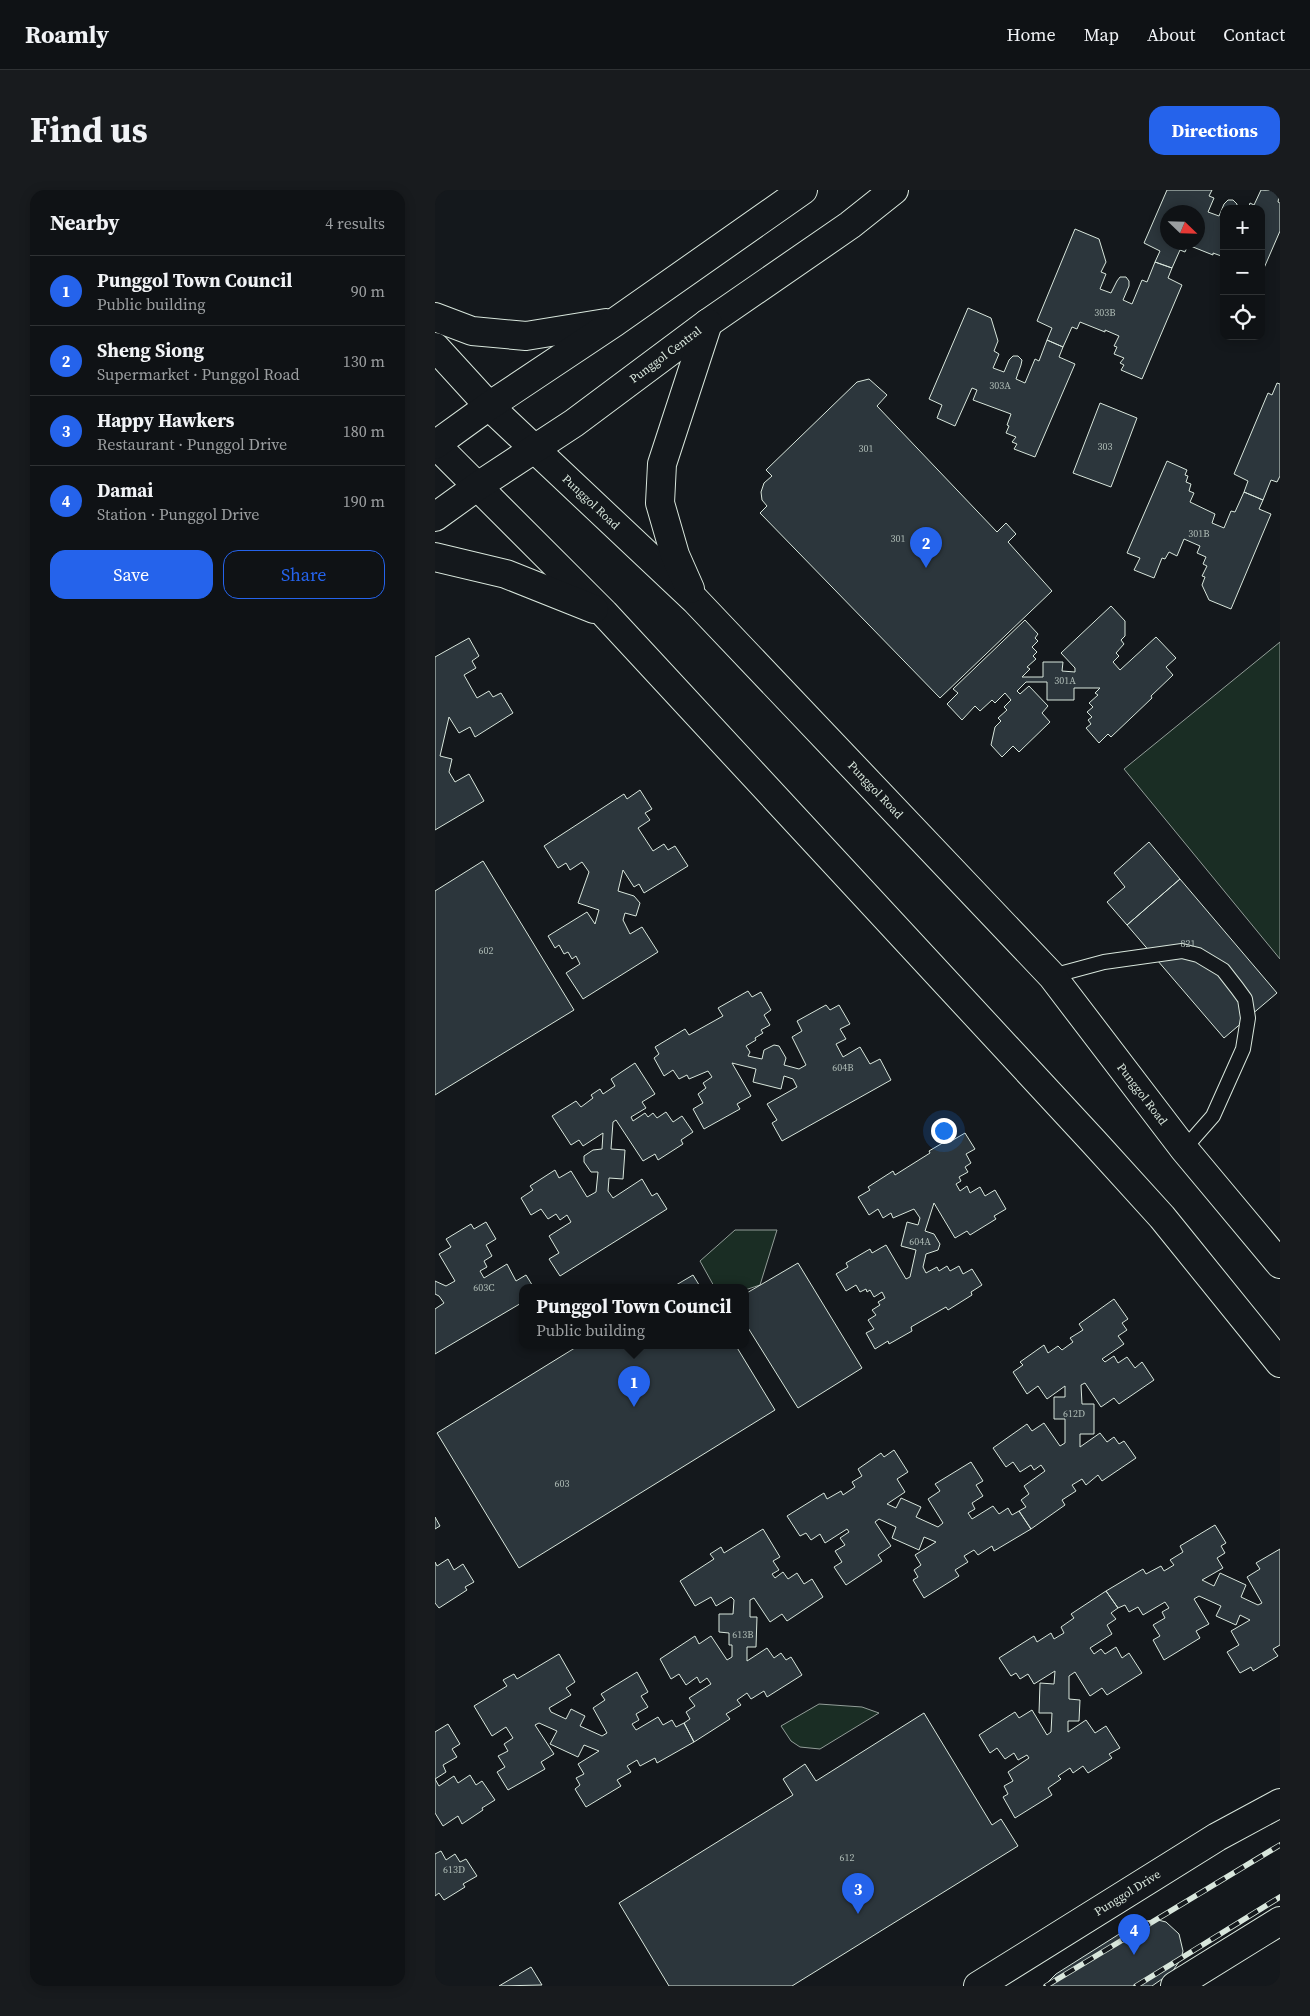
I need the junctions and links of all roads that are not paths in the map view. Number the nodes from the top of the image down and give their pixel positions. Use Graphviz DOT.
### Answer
graph roads {
  1 [pos="803,190"];
  2 [pos="895,190"];
  3 [pos="435,317"];
  4 [pos="615,322"];
  5 [pos="708,323"];
  6 [pos="435,347"];
  7 [pos="489,406"];
  8 [pos="435,445"];
  9 [pos="535,447"];
  10 [pos="478,486"];
  11 [pos="435,517"];
  12 [pos="435,557"];
  13 [pos="695,600"];
  14 [pos="604,613"];
  15 [pos="1052,976"];
  16 [pos="1184,1150"];
  17 [pos="1280,1264"];
  18 [pos="1280,1363"];
  19 [pos="1280,1802"];
  20 [pos="1280,1921"];
  21 [pos="978,1986"];
  22 [pos="1175,1986"];
  1 -- 4 [label="main road"];
  2 -- 5 [label="main road, Punggol Central"];
  3 -- 4 [label="main road"];
  4 -- 7 [label="main road"];
  5 -- 9 [label="main road, Punggol Central"];
  5 -- 13 [label="main road"];
  6 -- 7 [label="main road, Punggol Road"];
  7 -- 8 [label="main road"];
  7 -- 9 [label="main road, Punggol Road"];
  8 -- 10 [label="main road"];
  9 -- 10 [label="main road, Punggol Central"];
  9 -- 13 [label="main road, Punggol Road"];
  10 -- 11 [label="main road, Punggol Central"];
  10 -- 14 [label="main road"];
  12 -- 14 [label="main road"];
  13 -- 15 [label="main road, Punggol Road"];
  14 -- 18 [label="main road"];
  15 -- 16 [label="main road, Punggol Road"];
  15 -- 16 [label="lane"];
  16 -- 17 [label="main road, Punggol Road"];
  19 -- 21 [label="main road, Punggol Drive"];
  20 -- 22 [label="main road"];
}
